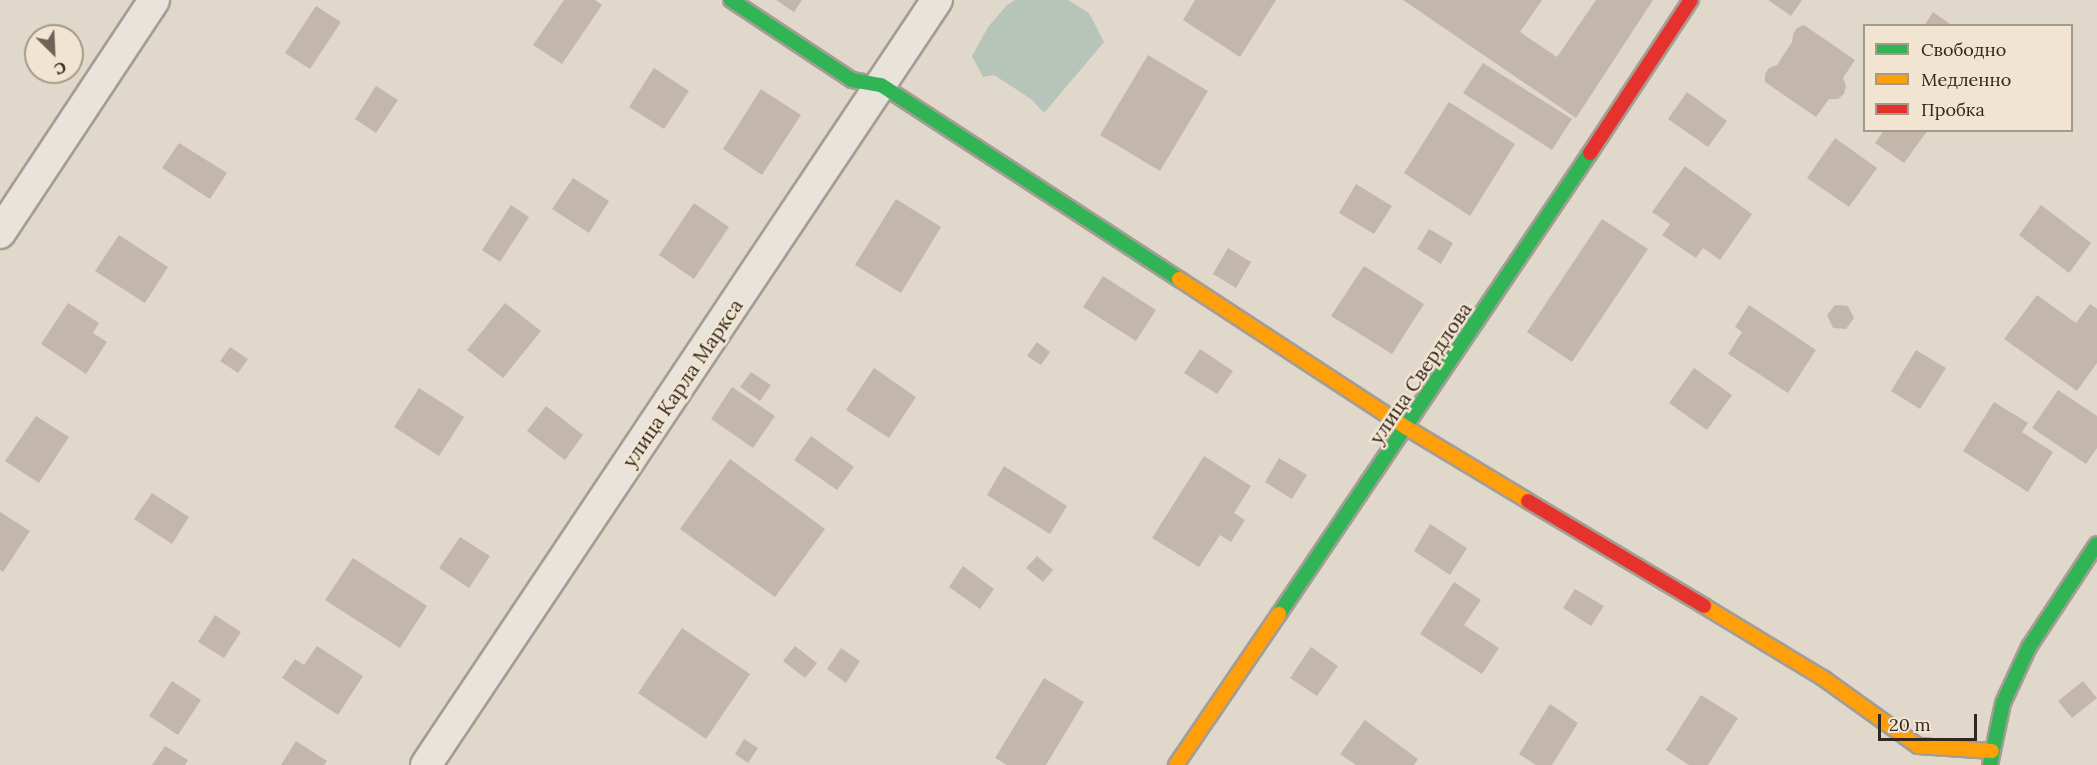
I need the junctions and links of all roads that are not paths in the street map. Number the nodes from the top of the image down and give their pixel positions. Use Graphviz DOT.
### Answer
graph roads {
  1 [pos="154,0"];
  2 [pos="731,0"];
  3 [pos="937,0"];
  4 [pos="1691,0"];
  5 [pos="881,85"];
  6 [pos="0,232"];
  7 [pos="1407,428"];
  8 [pos="2097,544"];
  9 [pos="1986,760"];
  10 [pos="426,765"];
  11 [pos="1176,765"];
  1 -- 6 [label="street"];
  2 -- 5 [label="street"];
  3 -- 5 [label="street, улица Карла Маркса"];
  4 -- 7 [label="street, улица Свердлова"];
  5 -- 7 [label="street"];
  5 -- 10 [label="street, улица Карла Маркса"];
  7 -- 9 [label="street"];
  7 -- 11 [label="street, улица Свердлова"];
  8 -- 9 [label="street"];
}
